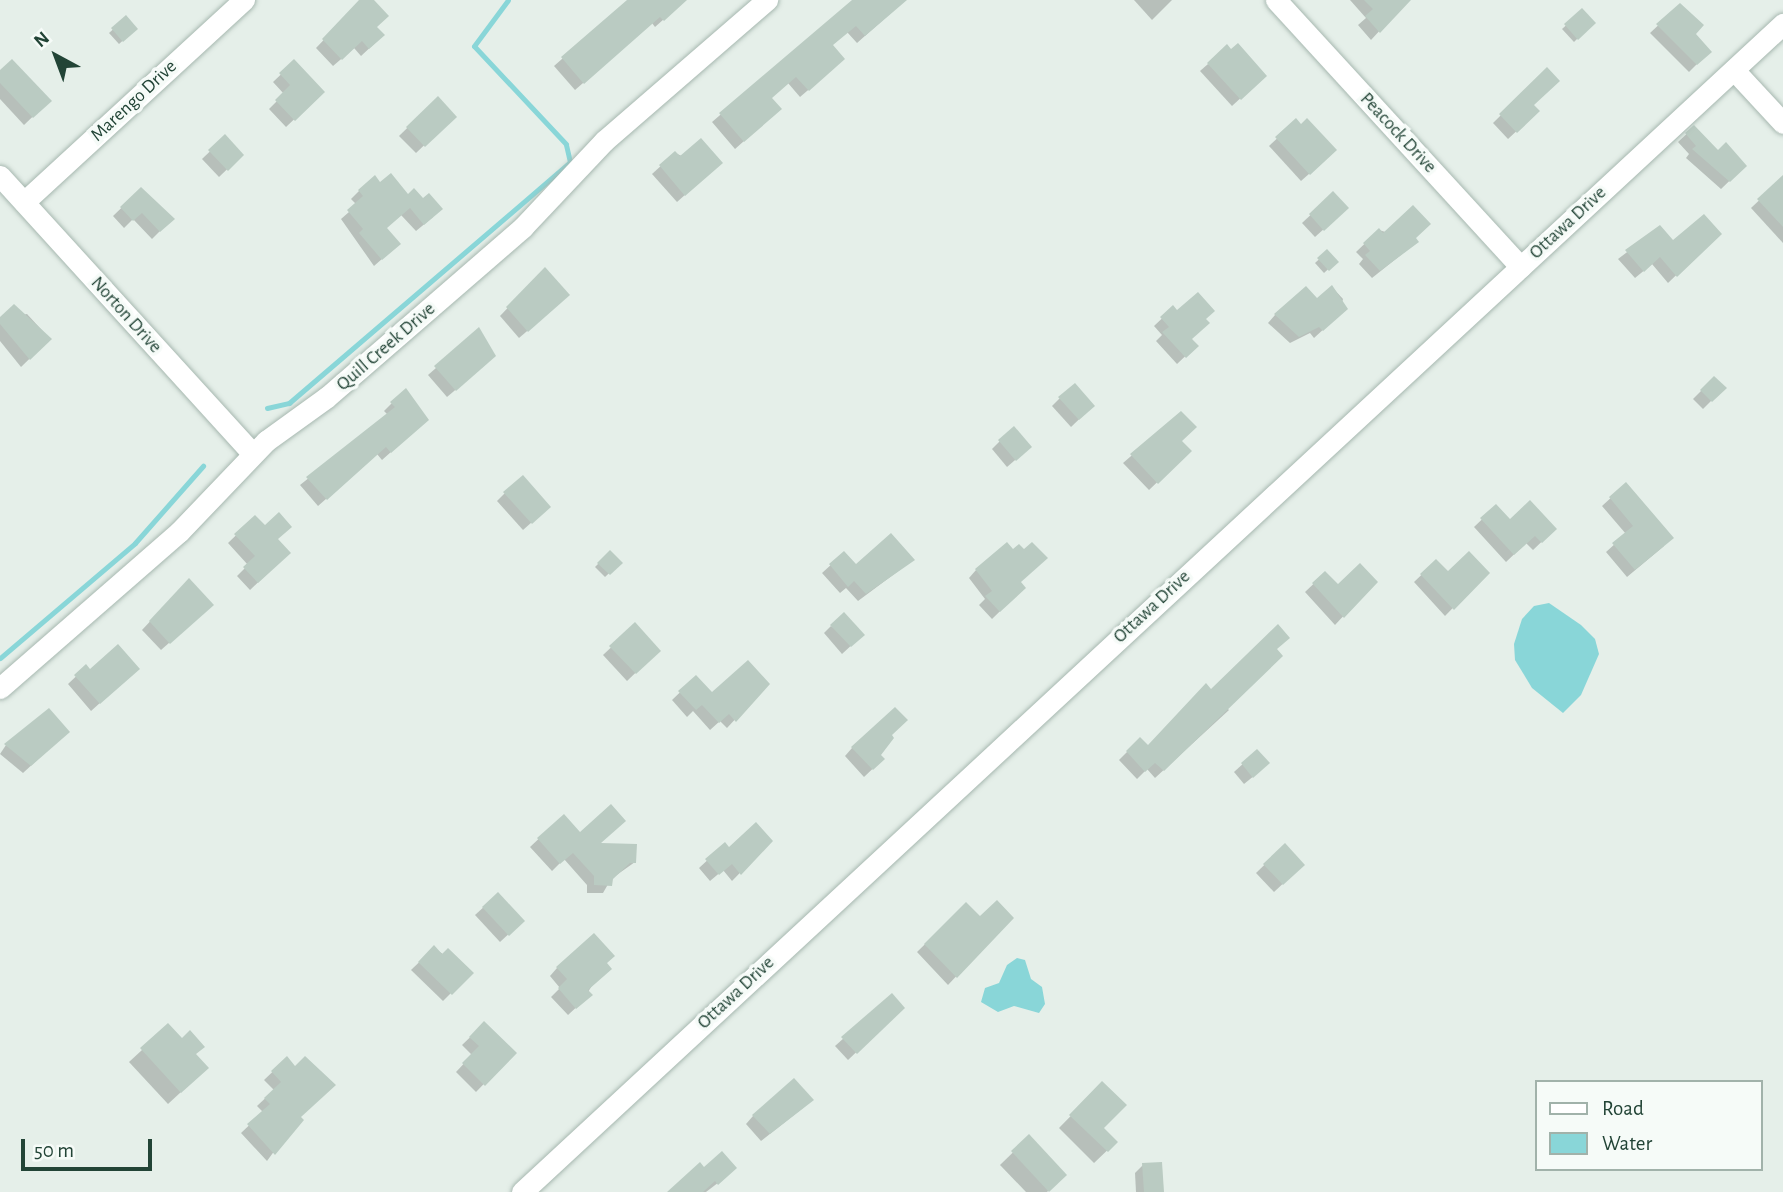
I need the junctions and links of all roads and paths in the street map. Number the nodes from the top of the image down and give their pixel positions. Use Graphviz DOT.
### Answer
graph roads {
  1 [pos="244,0"];
  2 [pos="767,0"];
  3 [pos="1276,0"];
  4 [pos="1783,24"];
  5 [pos="1734,70"];
  6 [pos="1783,123"];
  7 [pos="0,177"];
  8 [pos="24,202"];
  9 [pos="1521,267"];
  10 [pos="252,453"];
  11 [pos="0,688"];
  12 [pos="522,1192"];
  1 -- 8 [label="street, Marengo Drive"];
  2 -- 10 [label="street, Quill Creek Drive"];
  3 -- 9 [label="street, Peacock Drive"];
  4 -- 5 [label="street, Ottawa Drive"];
  5 -- 6 [label="street"];
  5 -- 9 [label="street, Ottawa Drive"];
  7 -- 8 [label="street, Norton Drive"];
  8 -- 10 [label="street, Norton Drive"];
  9 -- 12 [label="street, Ottawa Drive"];
  10 -- 11 [label="street, Quill Creek Drive"];
}
